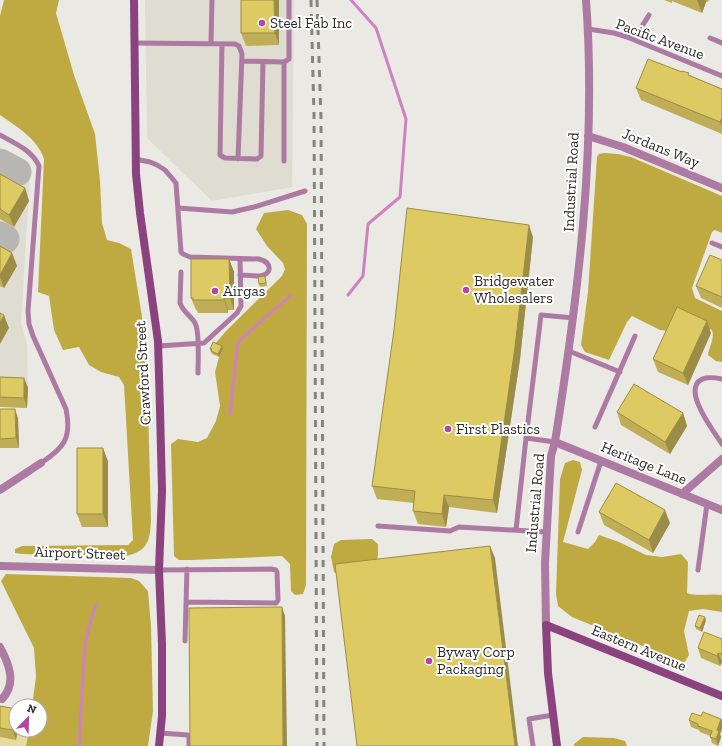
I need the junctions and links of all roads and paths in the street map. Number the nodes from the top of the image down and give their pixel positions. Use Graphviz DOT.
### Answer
graph roads {
  1 [pos="134,0"];
  2 [pos="212,0"];
  3 [pos="289,0"];
  4 [pos="586,0"];
  5 [pos="649,15"];
  6 [pos="588,29"];
  7 [pos="627,37"];
  8 [pos="710,38"];
  9 [pos="134,43"];
  10 [pos="211,43"];
  11 [pos="722,43"];
  12 [pos="222,44"];
  13 [pos="242,61"];
  14 [pos="263,62"];
  15 [pos="284,62"];
  16 [pos="722,76"];
  17 [pos="0,135"];
  18 [pos="588,136"];
  19 [pos="135,159"];
  20 [pos="238,159"];
  21 [pos="284,161"];
  22 [pos="722,188"];
  23 [pos="305,191"];
  24 [pos="178,208"];
  25 [pos="712,243"];
  26 [pos="722,247"];
  27 [pos="240,259"];
  28 [pos="181,272"];
  29 [pos="240,275"];
  30 [pos="574,318"];
  31 [pos="635,336"];
  32 [pos="198,344"];
  33 [pos="158,346"];
  34 [pos="569,351"];
  35 [pos="620,372"];
  36 [pos="198,373"];
  37 [pos="722,379"];
  38 [pos="595,427"];
  39 [pos="526,438"];
  40 [pos="555,442"];
  41 [pos="722,444"];
  42 [pos="722,459"];
  43 [pos="601,461"];
  44 [pos="41,463"];
  45 [pos="0,490"];
  46 [pos="682,494"];
  47 [pos="707,504"];
  48 [pos="722,510"];
  49 [pos="378,526"];
  50 [pos="516,530"];
  51 [pos="546,532"];
  52 [pos="578,532"];
  53 [pos="0,566"];
  54 [pos="187,569"];
  55 [pos="159,570"];
  56 [pos="698,570"];
  57 [pos="186,602"];
  58 [pos="546,625"];
  59 [pos="184,641"];
  60 [pos="0,647"];
  61 [pos="722,696"];
  62 [pos="1,700"];
  63 [pos="553,715"];
  64 [pos="160,733"];
  65 [pos="160,746"];
  66 [pos="189,746"];
  67 [pos="533,746"];
  68 [pos="557,746"];
  1 -- 9 [label="main road, Crawford Street"];
  2 -- 10 [label="lane"];
  3 -- 15 [label="lane"];
  4 -- 6 [label="street, Industrial Road"];
  5 -- 7 [label="lane"];
  6 -- 7 [label="lane, Pacific Avenue"];
  6 -- 18 [label="street, Industrial Road"];
  7 -- 16 [label="lane, Pacific Avenue"];
  8 -- 11 [label="lane"];
  9 -- 10 [label="lane"];
  9 -- 19 [label="main road, Crawford Street"];
  10 -- 12 [label="lane"];
  12 -- 13 [label="lane"];
  12 -- 20 [label="lane"];
  13 -- 14 [label="lane"];
  13 -- 20 [label="lane"];
  14 -- 15 [label="lane"];
  14 -- 20 [label="lane"];
  15 -- 21 [label="lane"];
  17 -- 44 [label="lane"];
  18 -- 22 [label="street, Jordans Way"];
  18 -- 30 [label="street, Industrial Road"];
  19 -- 24 [label="lane"];
  19 -- 33 [label="main road, Crawford Street"];
  23 -- 24 [label="lane"];
  24 -- 27 [label="lane"];
  25 -- 26 [label="lane"];
  27 -- 29 [label="lane"];
  27 -- 29 [label="lane"];
  28 -- 32 [label="lane"];
  29 -- 32 [label="lane"];
  30 -- 34 [label="street, Industrial Road"];
  30 -- 39 [label="lane"];
  31 -- 35 [label="lane"];
  32 -- 33 [label="lane"];
  32 -- 36 [label="lane"];
  33 -- 55 [label="main road, Crawford Street"];
  34 -- 35 [label="lane"];
  34 -- 40 [label="street, Industrial Road"];
  35 -- 38 [label="lane"];
  37 -- 41 [label="lane"];
  39 -- 40 [label="lane"];
  39 -- 50 [label="lane"];
  40 -- 43 [label="street, Heritage Lane"];
  40 -- 51 [label="street, Industrial Road"];
  42 -- 46 [label="street"];
  43 -- 46 [label="street, Heritage Lane"];
  43 -- 52 [label="lane"];
  44 -- 45 [label="street"];
  46 -- 47 [label="street, Heritage Lane"];
  47 -- 48 [label="street, Heritage Lane"];
  47 -- 56 [label="lane"];
  49 -- 50 [label="lane"];
  50 -- 51 [label="lane"];
  51 -- 58 [label="street, Industrial Road"];
  53 -- 55 [label="street, Airport Street"];
  54 -- 55 [label="lane"];
  54 -- 57 [label="lane"];
  54 -- 57 [label="lane"];
  55 -- 64 [label="main road, Crawford Street"];
  57 -- 59 [label="lane"];
  58 -- 61 [label="main road, Eastern Avenue"];
  58 -- 63 [label="main road, Industrial Road"];
  60 -- 62 [label="street"];
  63 -- 67 [label="lane"];
  63 -- 68 [label="main road, Industrial Road"];
  64 -- 65 [label="main road, Crawford Street"];
  64 -- 66 [label="lane"];
}
